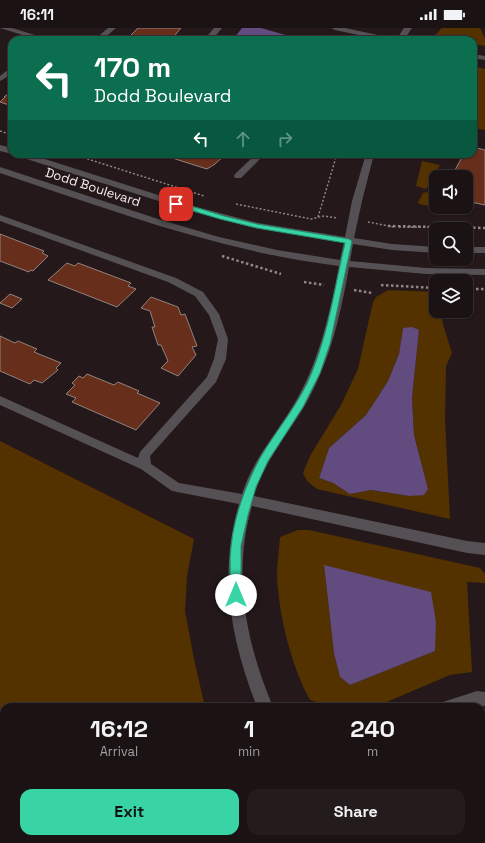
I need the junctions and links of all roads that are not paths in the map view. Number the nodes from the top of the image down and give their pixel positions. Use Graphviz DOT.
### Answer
graph roads {
  1 [pos="112,28"];
  2 [pos="218,28"];
  3 [pos="334,28"];
  4 [pos="9,29"];
  5 [pos="33,36"];
  6 [pos="103,36"];
  7 [pos="211,36"];
  8 [pos="373,36"];
  9 [pos="33,158"];
  10 [pos="257,158"];
  11 [pos="369,158"];
  12 [pos="0,170"];
  13 [pos="238,176"];
  14 [pos="0,218"];
  15 [pos="349,241"];
  16 [pos="429,250"];
  17 [pos="473,250"];
  18 [pos="485,250"];
  19 [pos="344,263"];
  20 [pos="485,272"];
  21 [pos="0,400"];
  22 [pos="145,466"];
  23 [pos="247,501"];
  24 [pos="485,549"];
  25 [pos="485,699"];
  26 [pos="263,703"];
  27 [pos="461,703"];
  1 -- 6 [label="street"];
  2 -- 7 [label="street"];
  3 -- 8 [label="street"];
  4 -- 5 [label="street"];
  9 -- 15 [label="street, Dodd Boulevard"];
  10 -- 13 [label="street"];
  11 -- 15 [label="street"];
  12 -- 19 [label="street, Dodd Boulevard"];
  14 -- 22 [label="street"];
  15 -- 16 [label="street, Dodd Boulevard"];
  15 -- 19 [label="street"];
  17 -- 18 [label="street"];
  19 -- 20 [label="street, Dodd Boulevard"];
  19 -- 23 [label="street"];
  21 -- 22 [label="street"];
  22 -- 23 [label="street"];
  23 -- 24 [label="street"];
  23 -- 26 [label="street"];
  25 -- 27 [label="street"];
}
